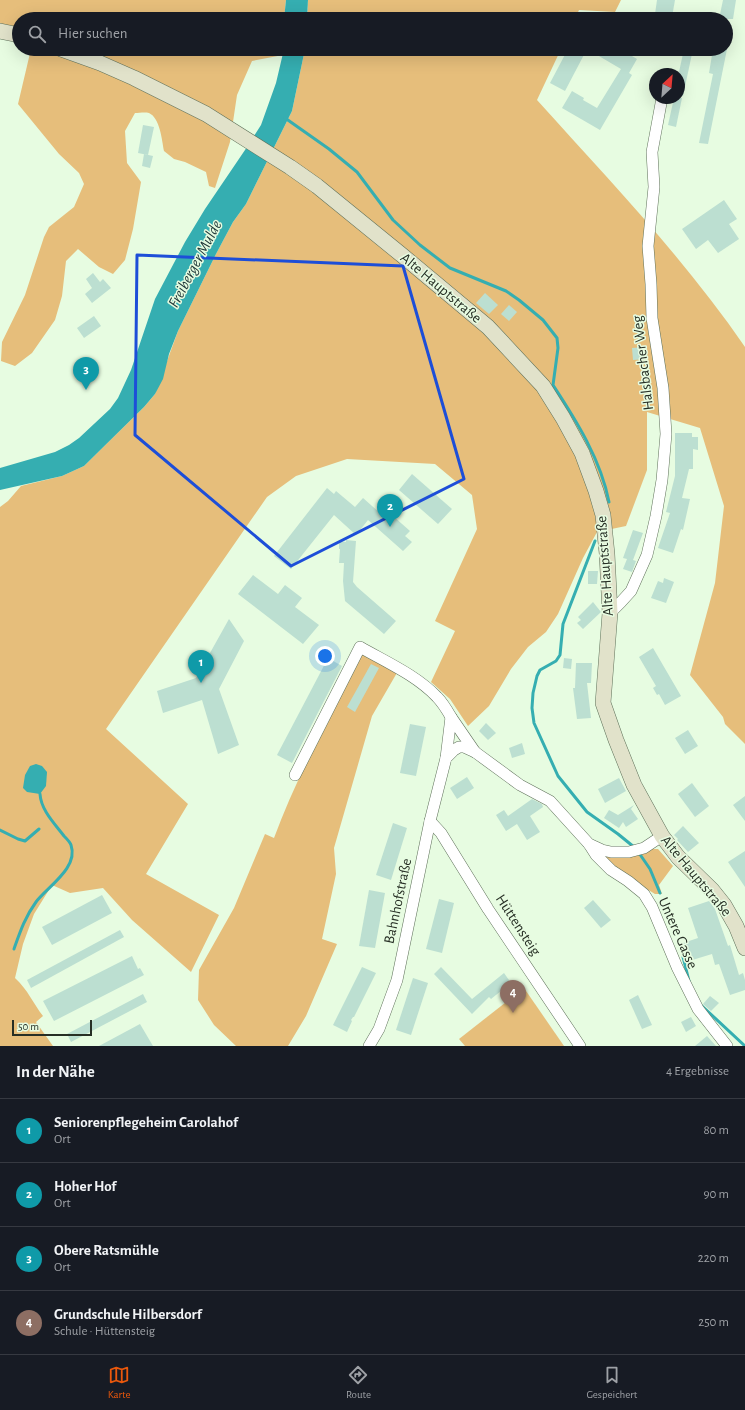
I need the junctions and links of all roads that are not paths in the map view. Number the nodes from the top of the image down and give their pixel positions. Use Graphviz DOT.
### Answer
graph roads {
  1 [pos="0,31"];
  2 [pos="12,34"];
  3 [pos="80,56"];
  4 [pos="661,104"];
  5 [pos="610,613"];
  6 [pos="452,717"];
  7 [pos="474,752"];
  8 [pos="446,758"];
  9 [pos="295,775"];
  10 [pos="430,821"];
  11 [pos="662,836"];
  12 [pos="589,844"];
  13 [pos="745,948"];
  14 [pos="369,1046"];
  15 [pos="580,1046"];
  16 [pos="727,1046"];
  1 -- 2 [label="main road"];
  3 -- 5 [label="main road, Alte Hauptstraße"];
  4 -- 5 [label="street, Halsbacher Weg"];
  5 -- 11 [label="main road, Alte Hauptstraße"];
  6 -- 7 [label="street"];
  6 -- 8 [label="street, Bahnhofstraße"];
  6 -- 9 [label="street"];
  7 -- 8 [label="street"];
  7 -- 12 [label="street"];
  8 -- 10 [label="street, Bahnhofstraße"];
  10 -- 14 [label="street, Bahnhofstraße"];
  10 -- 15 [label="street, Hüttensteig"];
  11 -- 12 [label="street"];
  11 -- 13 [label="main road, Alte Hauptstraße"];
  12 -- 16 [label="street, Untere Gasse"];
}
